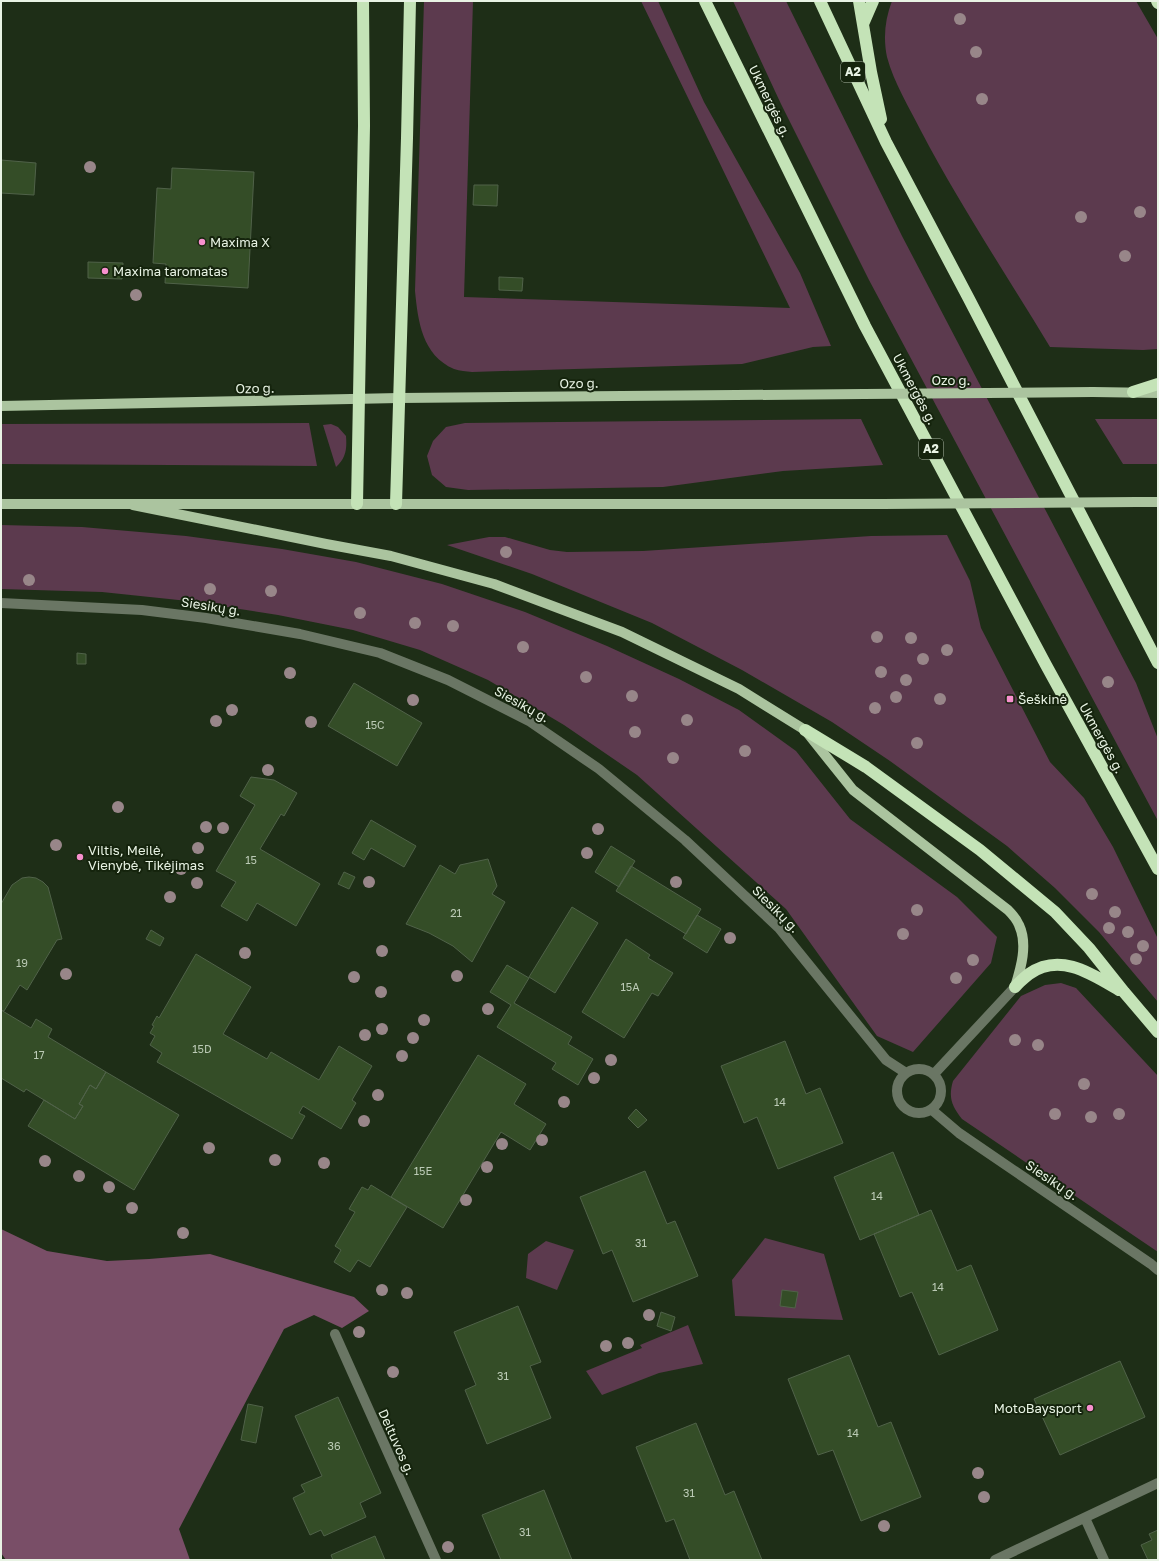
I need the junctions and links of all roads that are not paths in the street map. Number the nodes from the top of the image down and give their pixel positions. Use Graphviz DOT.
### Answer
graph roads {
  1 [pos="362,1"];
  2 [pos="410,1"];
  3 [pos="705,1"];
  4 [pos="820,1"];
  5 [pos="860,1"];
  6 [pos="873,1"];
  7 [pos="863,24"];
  8 [pos="886,142"];
  9 [pos="1158,384"];
  10 [pos="1133,392"];
  11 [pos="1158,392"];
  12 [pos="399,398"];
  13 [pos="359,399"];
  14 [pos="1,406"];
  15 [pos="1158,502"];
  16 [pos="1,504"];
  17 [pos="357,504"];
  18 [pos="396,504"];
  19 [pos="133,505"];
  20 [pos="1,604"];
  21 [pos="1158,663"];
  22 [pos="805,730"];
  23 [pos="1158,869"];
  24 [pos="1015,987"];
  25 [pos="1124,992"];
  26 [pos="1158,1032"];
  27 [pos="906,1073"];
  28 [pos="934,1074"];
  29 [pos="932,1110"];
  30 [pos="1158,1270"];
  31 [pos="335,1334"];
  32 [pos="1158,1483"];
  33 [pos="1085,1518"];
  34 [pos="436,1560"];
  35 [pos="995,1560"];
  36 [pos="1104,1560"];
  1 -- 13 [label="highway"];
  2 -- 12 [label="highway"];
  3 -- 23 [label="highway, Ukmergės g. / A2"];
  4 -- 8 [label="highway, A2"];
  5 -- 7 [label="highway"];
  6 -- 7 [label="highway"];
  7 -- 8 [label="highway"];
  8 -- 21 [label="highway, A2"];
  9 -- 10 [label="highway"];
  10 -- 11 [label="main road, Ozo g."];
  10 -- 12 [label="main road, Ozo g., bridge"];
  12 -- 13 [label="main road, Ozo g."];
  12 -- 18 [label="highway"];
  13 -- 14 [label="main road, Ozo g."];
  13 -- 17 [label="highway"];
  15 -- 18 [label="main road, bridge"];
  16 -- 19 [label="main road"];
  17 -- 18 [label="main road"];
  17 -- 19 [label="main road"];
  19 -- 22 [label="main road"];
  20 -- 27 [label="street, Siesikų g."];
  22 -- 24 [label="main road"];
  22 -- 25 [label="highway"];
  24 -- 25 [label="highway"];
  24 -- 28 [label="street"];
  25 -- 26 [label="highway"];
  27 -- 28 [label="street"];
  27 -- 29 [label="street"];
  28 -- 29 [label="street"];
  29 -- 30 [label="street, Siesikų g."];
  31 -- 34 [label="street, Deltuvos g."];
  32 -- 33 [label="street"];
  33 -- 35 [label="street"];
  33 -- 36 [label="street"];
}
